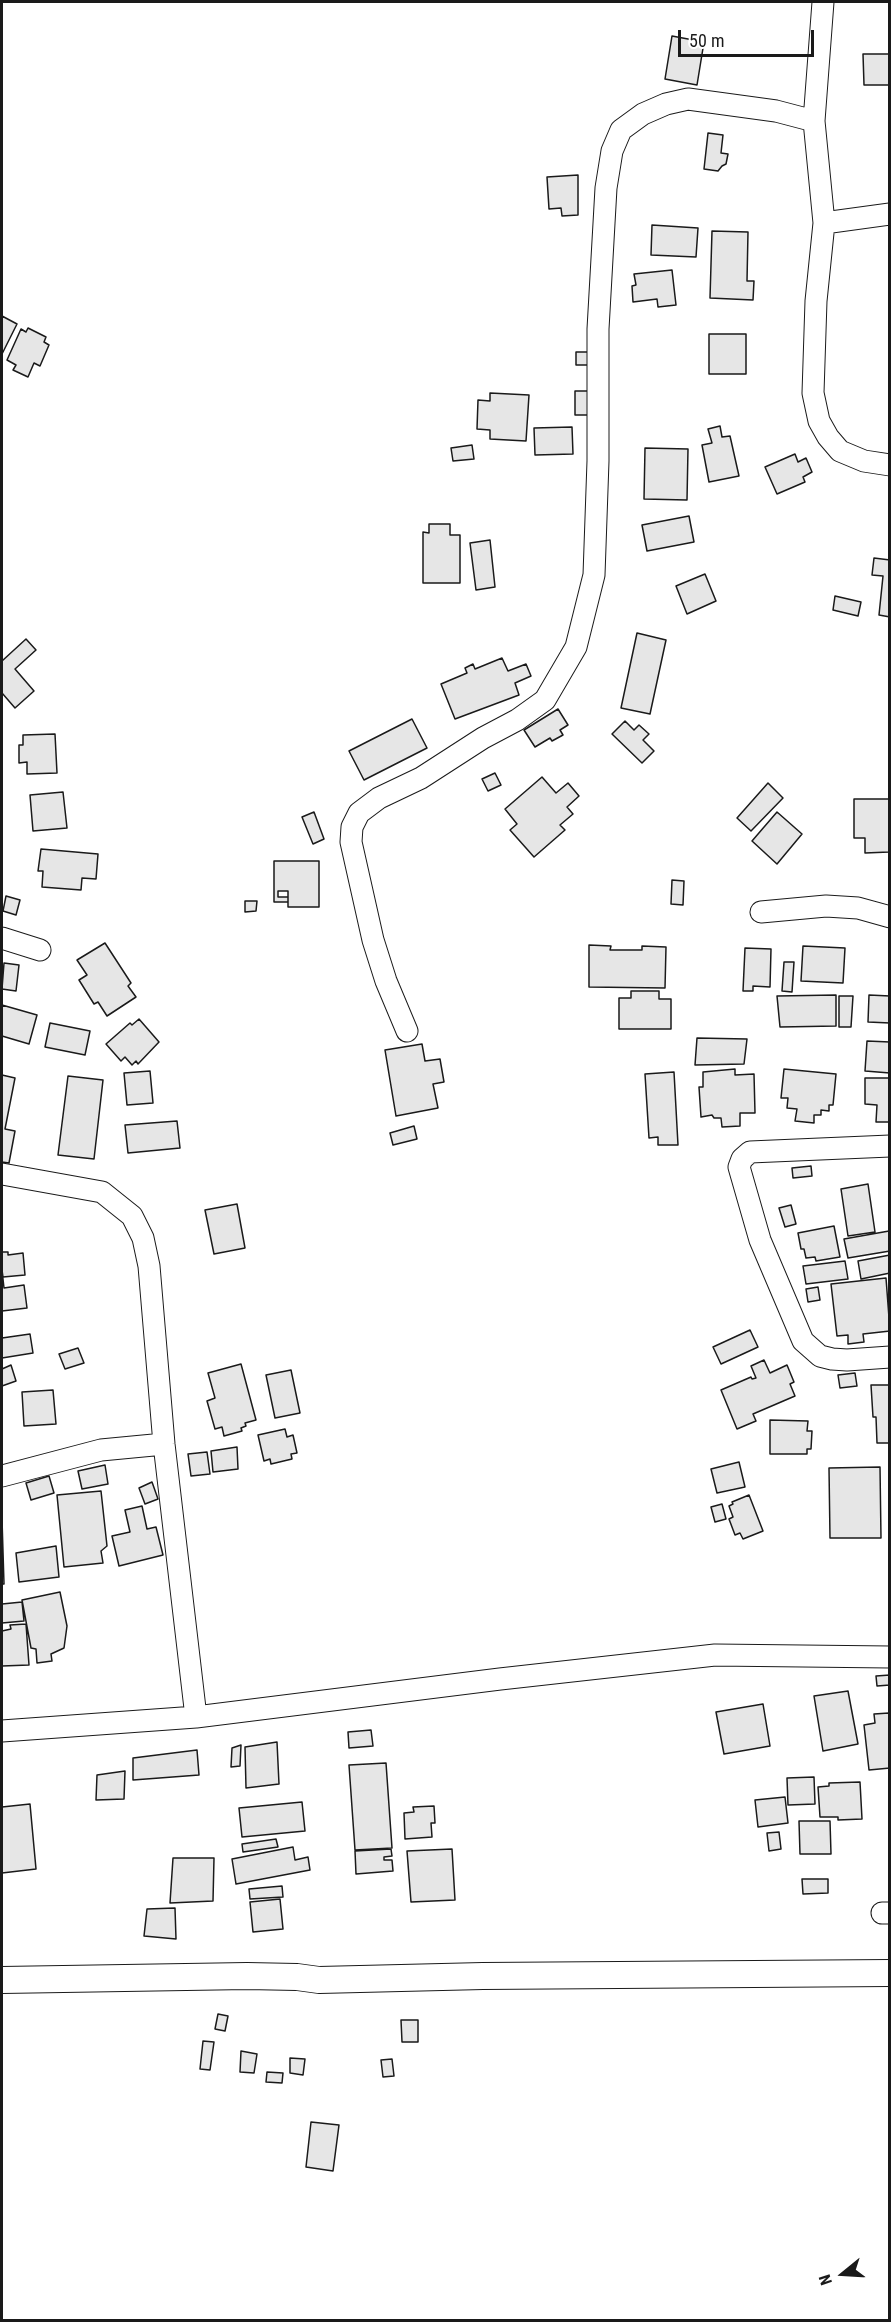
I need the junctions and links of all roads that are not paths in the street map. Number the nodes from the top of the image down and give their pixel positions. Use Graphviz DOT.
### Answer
graph roads {
  1 [pos="823,2"];
  2 [pos="814,121"];
  3 [pos="890,214"];
  4 [pos="824,223"];
  5 [pos="890,465"];
  6 [pos="761,912"];
  7 [pos="890,917"];
  8 [pos="2,938"];
  9 [pos="40,950"];
  10 [pos="407,1031"];
  11 [pos="890,1146"];
  12 [pos="2,1174"];
  13 [pos="890,1357"];
  14 [pos="164,1444"];
  15 [pos="2,1476"];
  16 [pos="890,1657"];
  17 [pos="196,1718"];
  18 [pos="2,1731"];
  19 [pos="890,1972"];
  20 [pos="2,1980"];
  1 -- 2 [label="street"];
  2 -- 4 [label="street"];
  2 -- 10 [label="street"];
  3 -- 4 [label="street"];
  4 -- 5 [label="street"];
  6 -- 7 [label="street"];
  8 -- 9 [label="street"];
  11 -- 13 [label="street"];
  12 -- 14 [label="street"];
  14 -- 15 [label="street"];
  14 -- 17 [label="street"];
  16 -- 17 [label="street"];
  17 -- 18 [label="street"];
  19 -- 20 [label="main road"];
}
